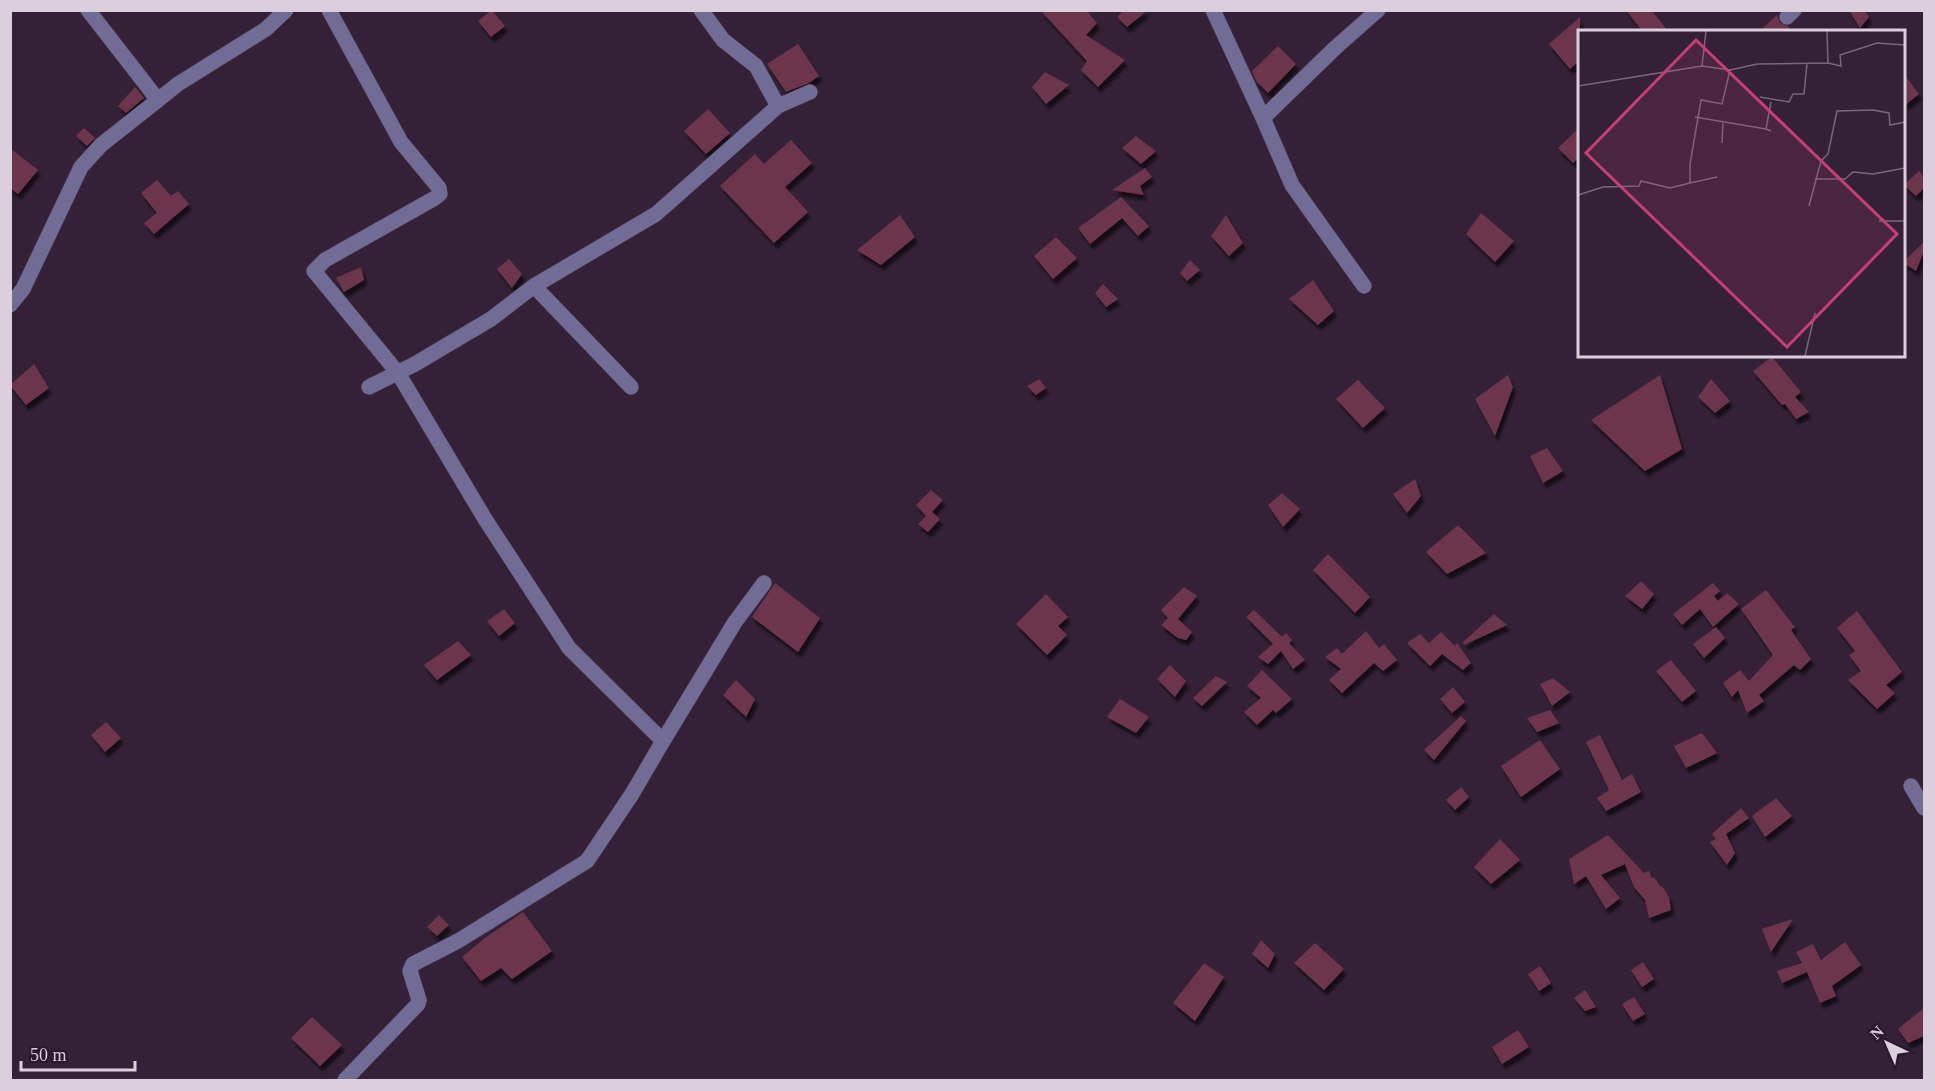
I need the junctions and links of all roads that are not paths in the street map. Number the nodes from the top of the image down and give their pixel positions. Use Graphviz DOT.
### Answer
graph roads {
  1 [pos="88,10"];
  2 [pos="286,10"];
  3 [pos="329,10"];
  4 [pos="701,10"];
  5 [pos="1213,10"];
  6 [pos="1378,10"];
  7 [pos="810,92"];
  8 [pos="158,100"];
  9 [pos="778,106"];
  10 [pos="1263,118"];
  11 [pos="534,286"];
  12 [pos="1364,286"];
  13 [pos="10,305"];
  14 [pos="398,373"];
  15 [pos="369,387"];
  16 [pos="631,387"];
  17 [pos="764,583"];
  18 [pos="663,741"];
  19 [pos="1911,786"];
  20 [pos="1924,808"];
  21 [pos="345,1080"];
  1 -- 8 [label="street"];
  2 -- 8 [label="street"];
  3 -- 14 [label="street"];
  4 -- 9 [label="street"];
  5 -- 10 [label="street"];
  6 -- 10 [label="street"];
  7 -- 9 [label="street"];
  8 -- 13 [label="street"];
  9 -- 11 [label="street"];
  10 -- 12 [label="street"];
  11 -- 14 [label="street"];
  11 -- 16 [label="street"];
  14 -- 15 [label="street"];
  14 -- 18 [label="street"];
  17 -- 18 [label="street"];
  18 -- 21 [label="street"];
  19 -- 20 [label="street"];
}
